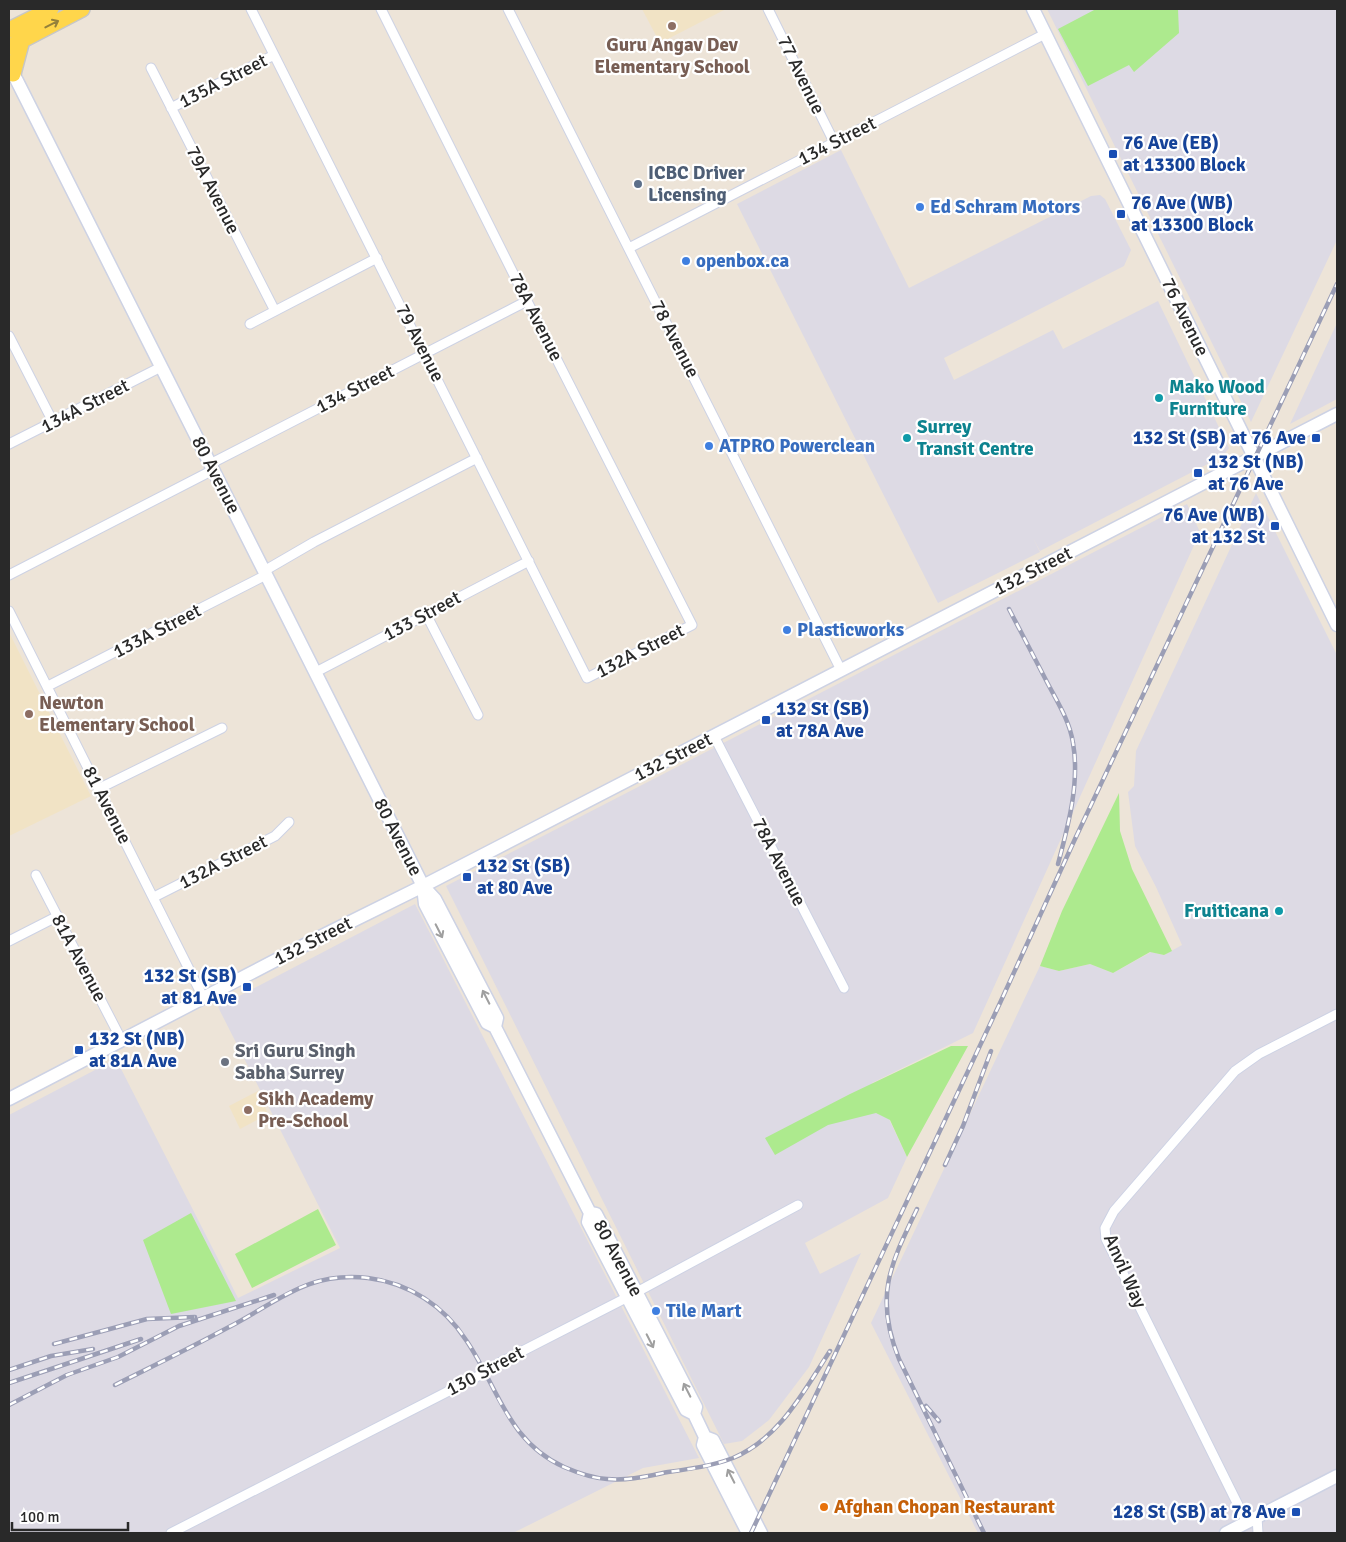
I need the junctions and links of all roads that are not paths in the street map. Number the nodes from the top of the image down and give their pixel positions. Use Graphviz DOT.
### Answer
graph roads {
  1 [pos="51,9"];
  2 [pos="82,9"];
  3 [pos="251,9"];
  4 [pos="381,9"];
  5 [pos="508,9"];
  6 [pos="768,9"];
  7 [pos="1033,9"];
  8 [pos="13,34"];
  9 [pos="1045,34"];
  10 [pos="274,55"];
  11 [pos="152,68"];
  12 [pos="10,71"];
  13 [pos="171,108"];
  14 [pos="834,142"];
  15 [pos="629,248"];
  16 [pos="377,258"];
  17 [pos="527,301"];
  18 [pos="275,310"];
  19 [pos="250,324"];
  20 [pos="9,336"];
  21 [pos="425,353"];
  22 [pos="161,367"];
  23 [pos="1337,414"];
  24 [pos="53,422"];
  25 [pos="9,444"];
  26 [pos="1254,457"];
  27 [pos="477,458"];
  28 [pos="212,467"];
  29 [pos="529,561"];
  30 [pos="265,573"];
  31 [pos="9,575"];
  32 [pos="9,611"];
  33 [pos="426,614"];
  34 [pos="692,625"];
  35 [pos="1337,625"];
  36 [pos="841,670"];
  37 [pos="316,672"];
  38 [pos="587,678"];
  39 [pos="48,686"];
  40 [pos="478,715"];
  41 [pos="222,728"];
  42 [pos="714,736"];
  43 [pos="98,789"];
  44 [pos="289,822"];
  45 [pos="36,875"];
  46 [pos="423,886"];
  47 [pos="154,897"];
  48 [pos="58,916"];
  49 [pos="9,941"];
  50 [pos="844,988"];
  51 [pos="204,999"];
  52 [pos="1337,1014"];
  53 [pos="122,1040"];
  54 [pos="9,1099"];
  55 [pos="798,1205"];
  56 [pos="632,1295"];
  57 [pos="706,1438"];
  58 [pos="1337,1476"];
  59 [pos="1252,1520"];
  60 [pos="170,1533"];
  61 [pos="748,1533"];
  62 [pos="761,1533"];
  63 [pos="1226,1533"];
  64 [pos="1258,1533"];
  1 -- 8 [label="main road"];
  8 -- 2 [label="main road, one-way"];
  3 -- 10 [label="street, 79 Avenue"];
  4 -- 17 [label="street, 78A Avenue"];
  5 -- 15 [label="street, 78 Avenue"];
  6 -- 14 [label="street, 77 Avenue"];
  7 -- 9 [label="main road, 76 Avenue"];
  8 -- 12 [label="main road"];
  9 -- 14 [label="street, 134 Street"];
  9 -- 26 [label="main road, 76 Avenue"];
  10 -- 13 [label="street, 135A Street"];
  10 -- 16 [label="street, 79 Avenue"];
  11 -- 13 [label="street, 79A Avenue"];
  12 -- 22 [label="main road, 80 Avenue"];
  13 -- 18 [label="street, 79A Avenue"];
  14 -- 15 [label="street, 134 Street"];
  15 -- 36 [label="street, 78 Avenue"];
  16 -- 18 [label="street"];
  16 -- 21 [label="street, 79 Avenue"];
  17 -- 21 [label="street, 134 Street"];
  17 -- 34 [label="street, 78A Avenue"];
  18 -- 19 [label="street"];
  20 -- 24 [label="street"];
  21 -- 27 [label="street, 79 Avenue"];
  21 -- 28 [label="street, 134 Street"];
  22 -- 24 [label="street, 134A Street"];
  22 -- 28 [label="main road, 80 Avenue"];
  23 -- 26 [label="main road, 132 Street"];
  24 -- 25 [label="street, 134A Street"];
  26 -- 35 [label="main road, 76 Avenue"];
  26 -- 36 [label="main road, 132 Street"];
  27 -- 29 [label="street, 79 Avenue"];
  27 -- 30 [label="street, 133A Street"];
  28 -- 30 [label="main road, 80 Avenue"];
  28 -- 31 [label="street, 134 Street"];
  29 -- 33 [label="street, 133 Street"];
  29 -- 38 [label="street, 79 Avenue"];
  30 -- 37 [label="main road, 80 Avenue"];
  30 -- 39 [label="street, 133A Street"];
  32 -- 39 [label="street, 81 Avenue"];
  33 -- 37 [label="street, 133 Street"];
  33 -- 40 [label="street"];
  34 -- 38 [label="street, 132A Street"];
  36 -- 42 [label="main road, 132 Street"];
  37 -- 46 [label="main road, 80 Avenue"];
  39 -- 43 [label="street, 81 Avenue"];
  41 -- 43 [label="street"];
  42 -- 46 [label="main road, 132 Street"];
  42 -- 50 [label="street, 78A Avenue"];
  43 -- 47 [label="street, 81 Avenue"];
  44 -- 47 [label="street, 132A Street"];
  45 -- 48 [label="street, 81A Avenue"];
  46 -- 51 [label="main road, 132 Street"];
  46 -- 56 [label="main road, 80 Avenue"];
  47 -- 51 [label="street, 81 Avenue"];
  48 -- 49 [label="street"];
  48 -- 53 [label="street, 81A Avenue"];
  51 -- 53 [label="main road, 132 Street"];
  52 -- 59 [label="street, Anvil Way"];
  53 -- 54 [label="main road, 132 Street"];
  55 -- 56 [label="street, 130 Street"];
  56 -- 57 [label="main road, 80 Avenue"];
  56 -- 60 [label="street, 130 Street"];
  57 -- 61 [label="main road, 80 Avenue"];
  62 -- 57 [label="main road, 80 Avenue, one-way"];
  58 -- 59 [label="main road"];
  59 -- 63 [label="main road"];
  59 -- 64 [label="street"];
}
